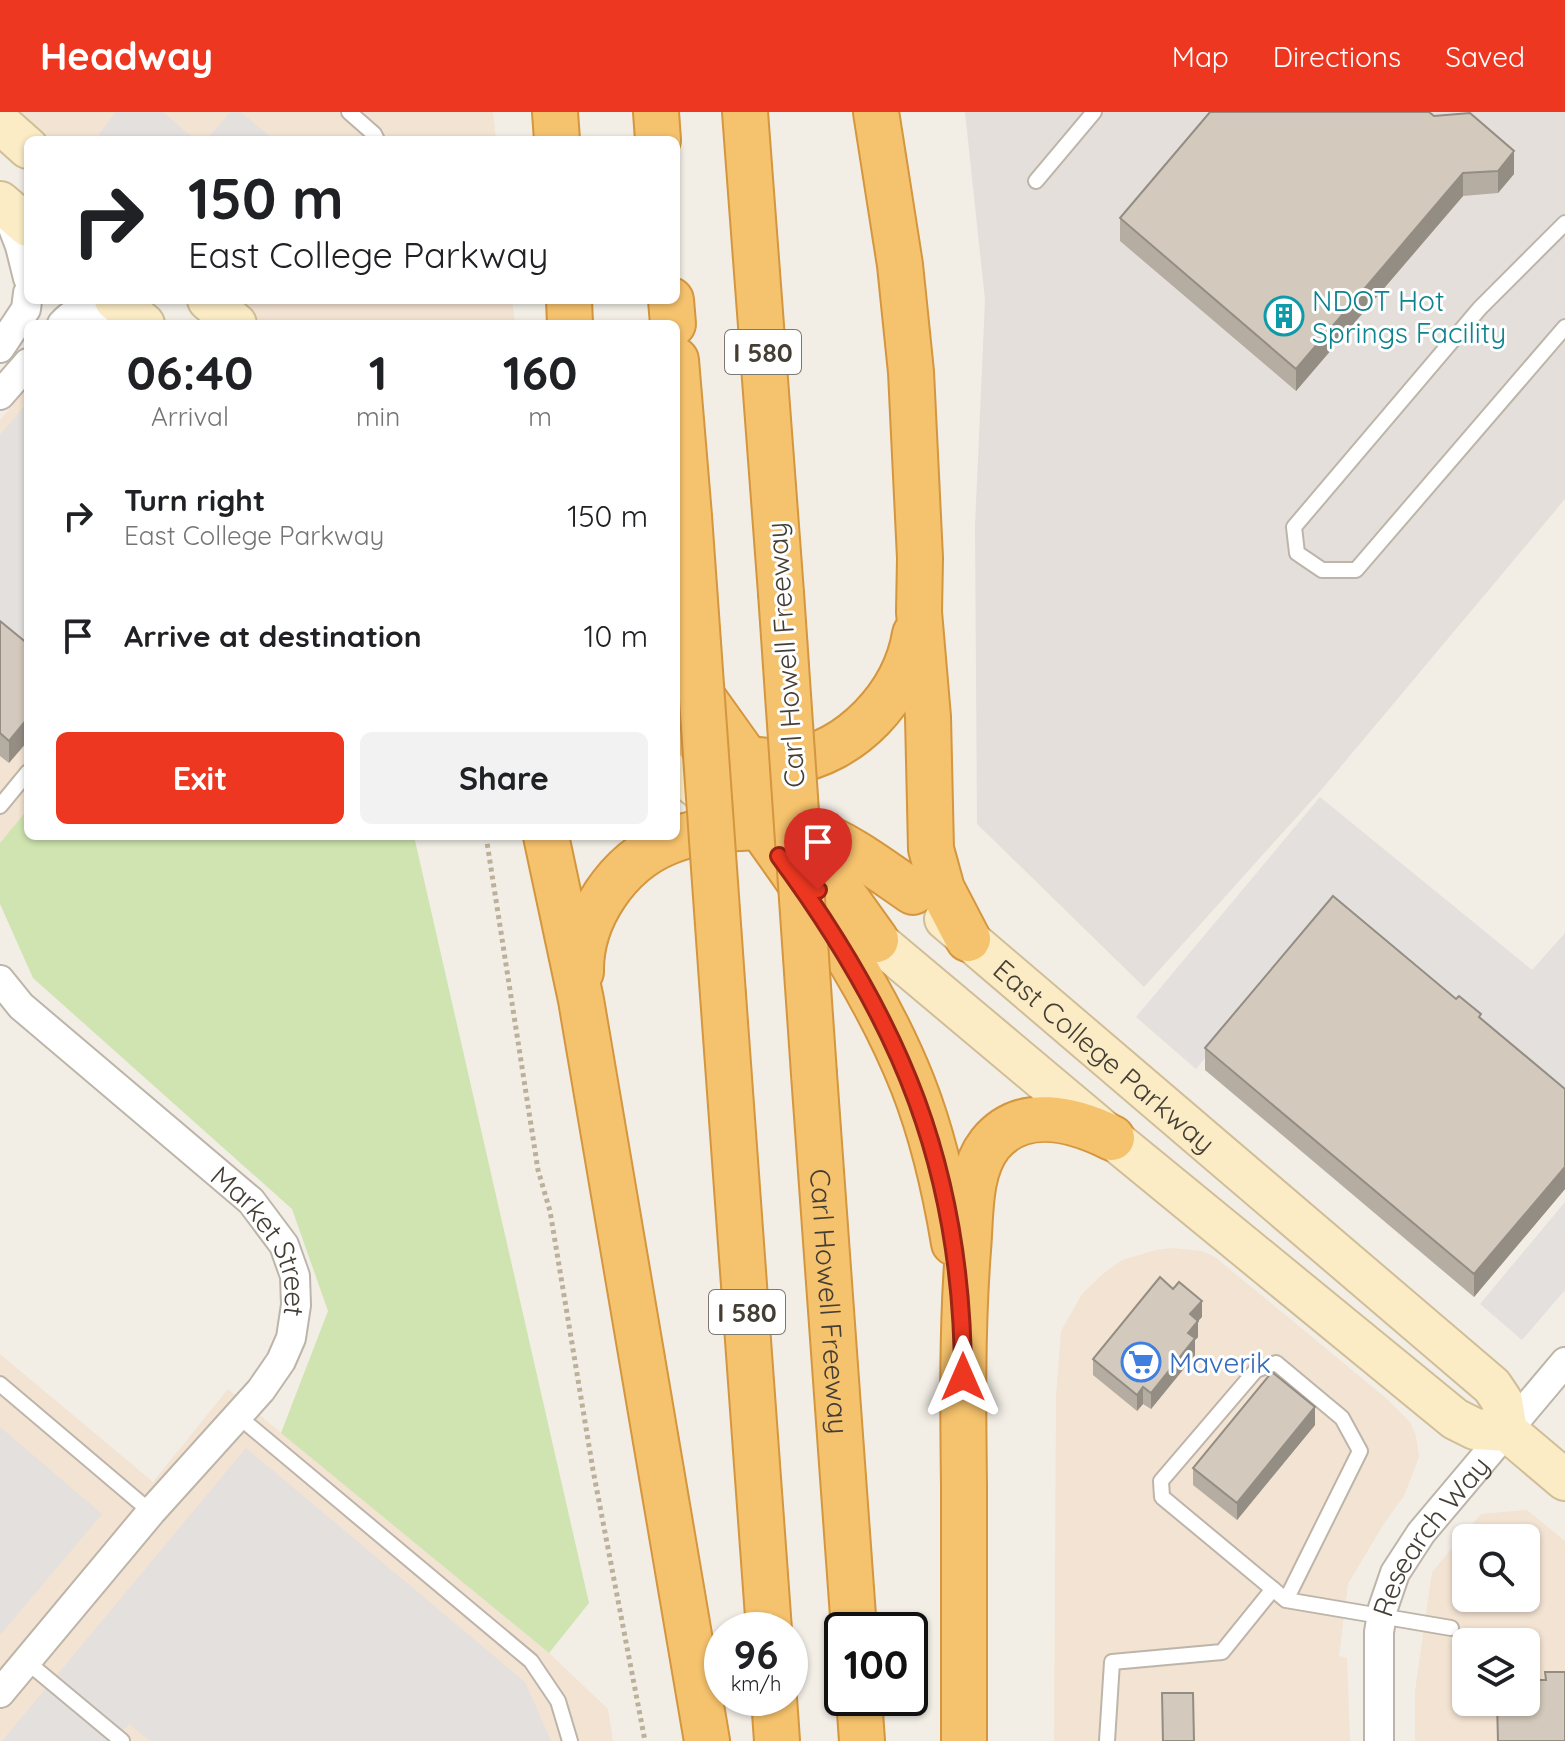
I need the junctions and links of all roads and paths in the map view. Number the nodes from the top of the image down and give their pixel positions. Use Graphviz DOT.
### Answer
graph roads {
  1 [pos="349,112"];
  2 [pos="555,112"];
  3 [pos="656,112"];
  4 [pos="745,112"];
  5 [pos="876,112"];
  6 [pos="1094,112"];
  7 [pos="0,123"];
  8 [pos="375,136"];
  9 [pos="557,136"];
  10 [pos="658,136"];
  11 [pos="24,144"];
  12 [pos="1036,181"];
  13 [pos="11,211"];
  14 [pos="1564,224"];
  15 [pos="24,262"];
  16 [pos="27,304"];
  17 [pos="213,304"];
  18 [pos="131,313"];
  19 [pos="67,320"];
  20 [pos="231,320"];
  21 [pos="1565,327"];
  22 [pos="0,348"];
  23 [pos="24,368"];
  24 [pos="0,395"];
  25 [pos="680,408"];
  26 [pos="919,612"];
  27 [pos="680,675"];
  28 [pos="680,707"];
  29 [pos="680,719"];
  30 [pos="702,759"];
  31 [pos="24,777"];
  32 [pos="0,806"];
  33 [pos="770,835"];
  34 [pos="680,838"];
  35 [pos="487,840"];
  36 [pos="547,840"];
  37 [pos="673,840"];
  38 [pos="913,892"];
  39 [pos="968,939"];
  40 [pos="876,940"];
  41 [pos="0,980"];
  42 [pos="581,1000"];
  43 [pos="1112,1138"];
  44 [pos="963,1316"];
  45 [pos="1565,1362"];
  46 [pos="0,1384"];
  47 [pos="238,1416"];
  48 [pos="1507,1431"];
  49 [pos="1565,1480"];
  50 [pos="151,1512"];
  51 [pos="1273,1589"];
  52 [pos="1286,1600"];
  53 [pos="768,1612"];
  54 [pos="853,1612"];
  55 [pos="1381,1616"];
  56 [pos="1451,1628"];
  57 [pos="26,1661"];
  58 [pos="0,1693"];
  59 [pos="775,1716"];
  60 [pos="860,1716"];
  61 [pos="122,1741"];
  62 [pos="570,1741"];
  63 [pos="645,1741"];
  64 [pos="707,1741"];
  65 [pos="777,1741"];
  66 [pos="862,1741"];
  67 [pos="964,1741"];
  68 [pos="1107,1741"];
  69 [pos="1379,1741"];
  1 -- 8 [label="lane"];
  2 -- 9 [label="highway"];
  3 -- 10 [label="highway"];
  4 -- 54 [label="highway, Carl Howell Freeway / I 580, bridge"];
  5 -- 26 [label="highway"];
  6 -- 12 [label="lane"];
  7 -- 11 [label="main road"];
  13 -- 15 [label="street"];
  14 -- 21 [label="lane"];
  16 -- 22 [label="street"];
  17 -- 20 [label="main road"];
  18 -- 19 [label="street"];
  23 -- 24 [label="street"];
  25 -- 53 [label="highway, I 580, bridge"];
  26 -- 30 [label="highway"];
  26 -- 39 [label="highway"];
  27 -- 30 [label="highway"];
  28 -- 30 [label="main road, East College Parkway"];
  29 -- 30 [label="highway"];
  30 -- 33 [label="highway"];
  30 -- 38 [label="main road, East College Parkway"];
  31 -- 32 [label="lane"];
  33 -- 34 [label="highway"];
  33 -- 38 [label="highway"];
  33 -- 40 [label="highway"];
  33 -- 44 [label="highway"];
  35 -- 63 [label="path"];
  36 -- 42 [label="highway"];
  37 -- 42 [label="highway"];
  38 -- 39 [label="main road, East College Parkway"];
  39 -- 48 [label="main road, East College Parkway"];
  40 -- 43 [label="main road, East College Parkway"];
  41 -- 47 [label="street, Market Street"];
  42 -- 64 [label="highway"];
  43 -- 44 [label="highway"];
  43 -- 48 [label="main road, East College Parkway"];
  44 -- 67 [label="highway"];
  45 -- 48 [label="street, Research Way"];
  46 -- 50 [label="lane"];
  47 -- 50 [label="street, Market Street"];
  47 -- 62 [label="lane"];
  48 -- 49 [label="main road"];
  48 -- 55 [label="street, Research Way"];
  50 -- 57 [label="street, Market Street"];
  51 -- 52 [label="lane"];
  51 -- 52 [label="lane"];
  51 -- 68 [label="lane"];
  52 -- 55 [label="lane"];
  55 -- 56 [label="lane"];
  55 -- 69 [label="street, Research Way"];
  57 -- 58 [label="street, Market Street"];
  57 -- 61 [label="lane"];
  59 -- 65 [label="highway"];
  60 -- 66 [label="highway"];
}
